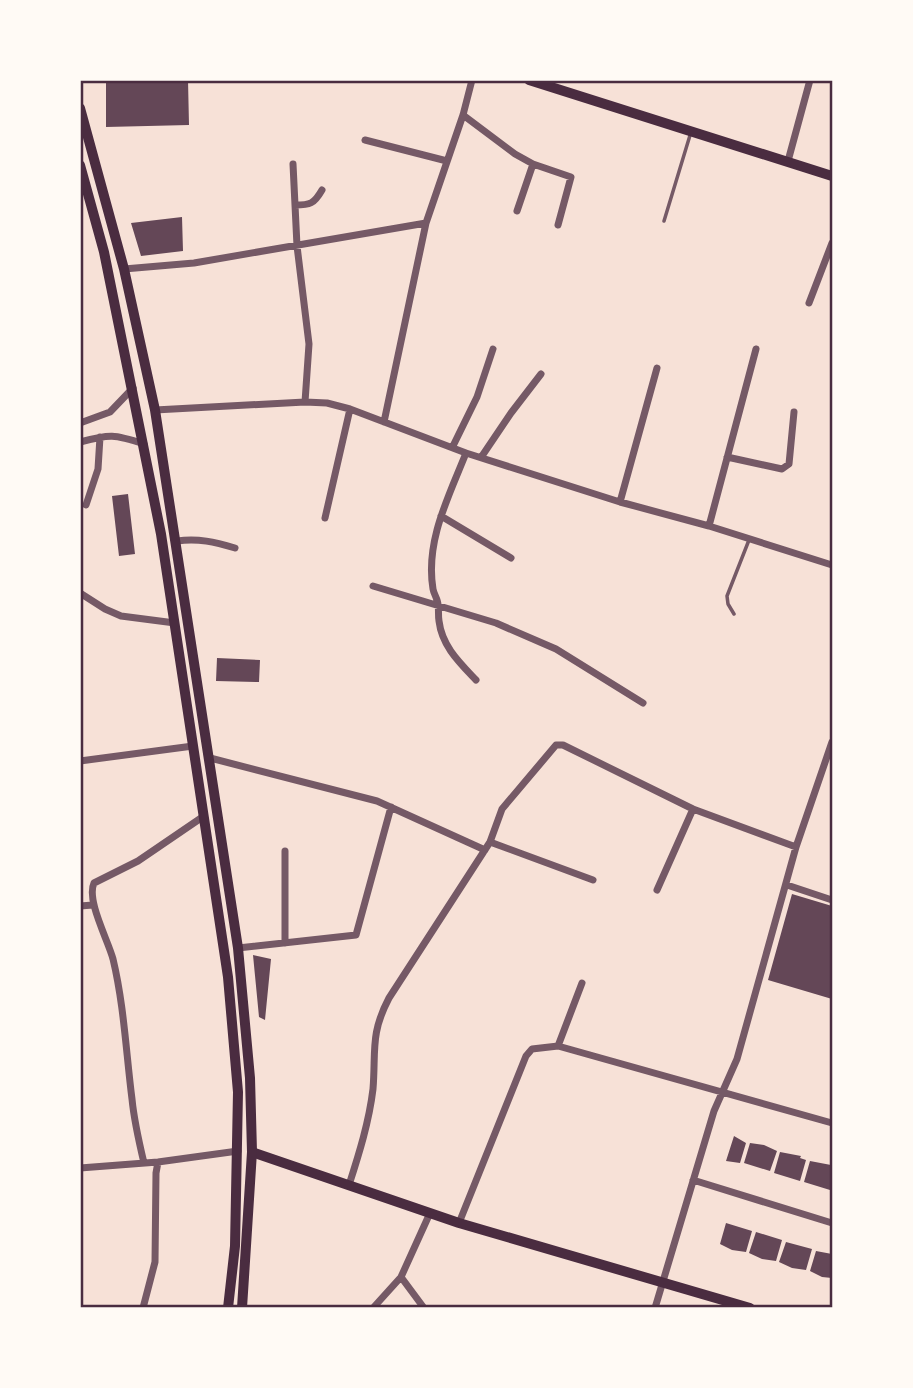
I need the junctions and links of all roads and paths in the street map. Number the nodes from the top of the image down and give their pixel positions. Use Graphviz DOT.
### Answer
graph roads {
  1 [pos="472,80"];
  2 [pos="530,80"];
  3 [pos="810,80"];
  4 [pos="80,108"];
  5 [pos="463,114"];
  6 [pos="692,130"];
  7 [pos="365,140"];
  8 [pos="447,161"];
  9 [pos="788,161"];
  10 [pos="293,164"];
  11 [pos="533,164"];
  12 [pos="80,165"];
  13 [pos="832,176"];
  14 [pos="322,191"];
  15 [pos="295,205"];
  16 [pos="517,211"];
  17 [pos="664,221"];
  18 [pos="426,223"];
  19 [pos="558,225"];
  20 [pos="832,243"];
  21 [pos="297,246"];
  22 [pos="124,269"];
  23 [pos="808,303"];
  24 [pos="494,349"];
  25 [pos="756,349"];
  26 [pos="657,368"];
  27 [pos="541,374"];
  28 [pos="133,388"];
  29 [pos="304,402"];
  30 [pos="350,409"];
  31 [pos="155,410"];
  32 [pos="794,412"];
  33 [pos="384,422"];
  34 [pos="80,423"];
  35 [pos="100,437"];
  36 [pos="80,442"];
  37 [pos="144,444"];
  38 [pos="453,446"];
  39 [pos="466,453"];
  40 [pos="482,456"];
  41 [pos="727,457"];
  42 [pos="620,502"];
  43 [pos="86,505"];
  44 [pos="441,516"];
  45 [pos="325,518"];
  46 [pos="709,526"];
  47 [pos="748,540"];
  48 [pos="177,541"];
  49 [pos="234,548"];
  50 [pos="511,558"];
  51 [pos="832,565"];
  52 [pos="373,586"];
  53 [pos="80,593"];
  54 [pos="438,604"];
  55 [pos="734,614"];
  56 [pos="175,624"];
  57 [pos="475,680"];
  58 [pos="643,703"];
  59 [pos="832,742"];
  60 [pos="193,746"];
  61 [pos="210,758"];
  62 [pos="80,761"];
  63 [pos="391,807"];
  64 [pos="693,809"];
  65 [pos="204,816"];
  66 [pos="490,842"];
  67 [pos="796,847"];
  68 [pos="485,850"];
  69 [pos="285,851"];
  70 [pos="593,880"];
  71 [pos="787,885"];
  72 [pos="657,890"];
  73 [pos="832,900"];
  74 [pos="93,905"];
  75 [pos="80,906"];
  76 [pos="285,943"];
  77 [pos="238,948"];
  78 [pos="582,983"];
  79 [pos="558,1046"];
  80 [pos="722,1090"];
  81 [pos="832,1123"];
  82 [pos="238,1151"];
  83 [pos="252,1152"];
  84 [pos="158,1162"];
  85 [pos="144,1163"];
  86 [pos="80,1168"];
  87 [pos="693,1180"];
  88 [pos="349,1185"];
  89 [pos="430,1213"];
  90 [pos="459,1223"];
  91 [pos="832,1223"];
  92 [pos="401,1277"];
  93 [pos="663,1282"];
  94 [pos="143,1307"];
  95 [pos="228,1307"];
  96 [pos="242,1307"];
  97 [pos="373,1307"];
  98 [pos="424,1307"];
  99 [pos="655,1307"];
  100 [pos="750,1307"];
  1 -- 5 [label="street"];
  2 -- 6 [label="main road"];
  3 -- 9 [label="street"];
  4 -- 22 [label="highway"];
  5 -- 8 [label="street"];
  5 -- 11 [label="street"];
  6 -- 9 [label="main road"];
  6 -- 17 [label="lane"];
  7 -- 8 [label="street"];
  8 -- 18 [label="street"];
  9 -- 13 [label="main road"];
  10 -- 15 [label="street"];
  11 -- 16 [label="street"];
  11 -- 19 [label="street"];
  12 -- 28 [label="highway"];
  14 -- 15 [label="street"];
  15 -- 21 [label="street"];
  18 -- 21 [label="street"];
  18 -- 33 [label="street"];
  20 -- 23 [label="street"];
  21 -- 22 [label="street"];
  21 -- 29 [label="street"];
  22 -- 31 [label="highway"];
  24 -- 38 [label="street"];
  25 -- 41 [label="street"];
  26 -- 42 [label="street"];
  27 -- 40 [label="street"];
  28 -- 34 [label="street"];
  28 -- 37 [label="highway"];
  29 -- 30 [label="street"];
  29 -- 31 [label="street"];
  30 -- 33 [label="street"];
  30 -- 45 [label="street"];
  31 -- 48 [label="highway"];
  32 -- 41 [label="street"];
  33 -- 38 [label="street"];
  35 -- 36 [label="street"];
  35 -- 37 [label="street"];
  35 -- 43 [label="street"];
  37 -- 56 [label="highway"];
  38 -- 39 [label="street"];
  39 -- 40 [label="street"];
  39 -- 44 [label="street"];
  40 -- 42 [label="street"];
  41 -- 46 [label="street"];
  42 -- 46 [label="street"];
  44 -- 50 [label="street"];
  44 -- 54 [label="street"];
  46 -- 47 [label="street"];
  47 -- 51 [label="street"];
  47 -- 55 [label="lane"];
  48 -- 49 [label="street"];
  48 -- 61 [label="highway"];
  52 -- 54 [label="street"];
  53 -- 56 [label="street"];
  54 -- 57 [label="street"];
  54 -- 58 [label="street"];
  56 -- 60 [label="highway"];
  59 -- 67 [label="street"];
  60 -- 62 [label="street"];
  60 -- 65 [label="highway"];
  61 -- 63 [label="street"];
  61 -- 77 [label="highway"];
  63 -- 68 [label="street"];
  63 -- 76 [label="street"];
  64 -- 66 [label="street"];
  64 -- 67 [label="street"];
  64 -- 72 [label="street"];
  65 -- 74 [label="street"];
  65 -- 82 [label="highway"];
  66 -- 68 [label="street"];
  66 -- 70 [label="street"];
  67 -- 71 [label="street"];
  68 -- 88 [label="street"];
  69 -- 76 [label="street"];
  71 -- 73 [label="street"];
  71 -- 80 [label="street"];
  74 -- 75 [label="street"];
  74 -- 85 [label="street"];
  76 -- 77 [label="street"];
  77 -- 83 [label="highway"];
  78 -- 79 [label="street"];
  79 -- 80 [label="street"];
  79 -- 90 [label="street"];
  80 -- 81 [label="street"];
  80 -- 87 [label="street"];
  82 -- 84 [label="street"];
  82 -- 95 [label="highway"];
  83 -- 88 [label="main road"];
  83 -- 96 [label="highway"];
  84 -- 85 [label="street"];
  84 -- 94 [label="street"];
  85 -- 86 [label="street"];
  87 -- 91 [label="street"];
  87 -- 93 [label="street"];
  88 -- 89 [label="main road"];
  89 -- 90 [label="main road"];
  89 -- 92 [label="street"];
  90 -- 93 [label="main road"];
  92 -- 97 [label="street"];
  92 -- 98 [label="street"];
  93 -- 99 [label="street"];
  93 -- 100 [label="main road"];
}
